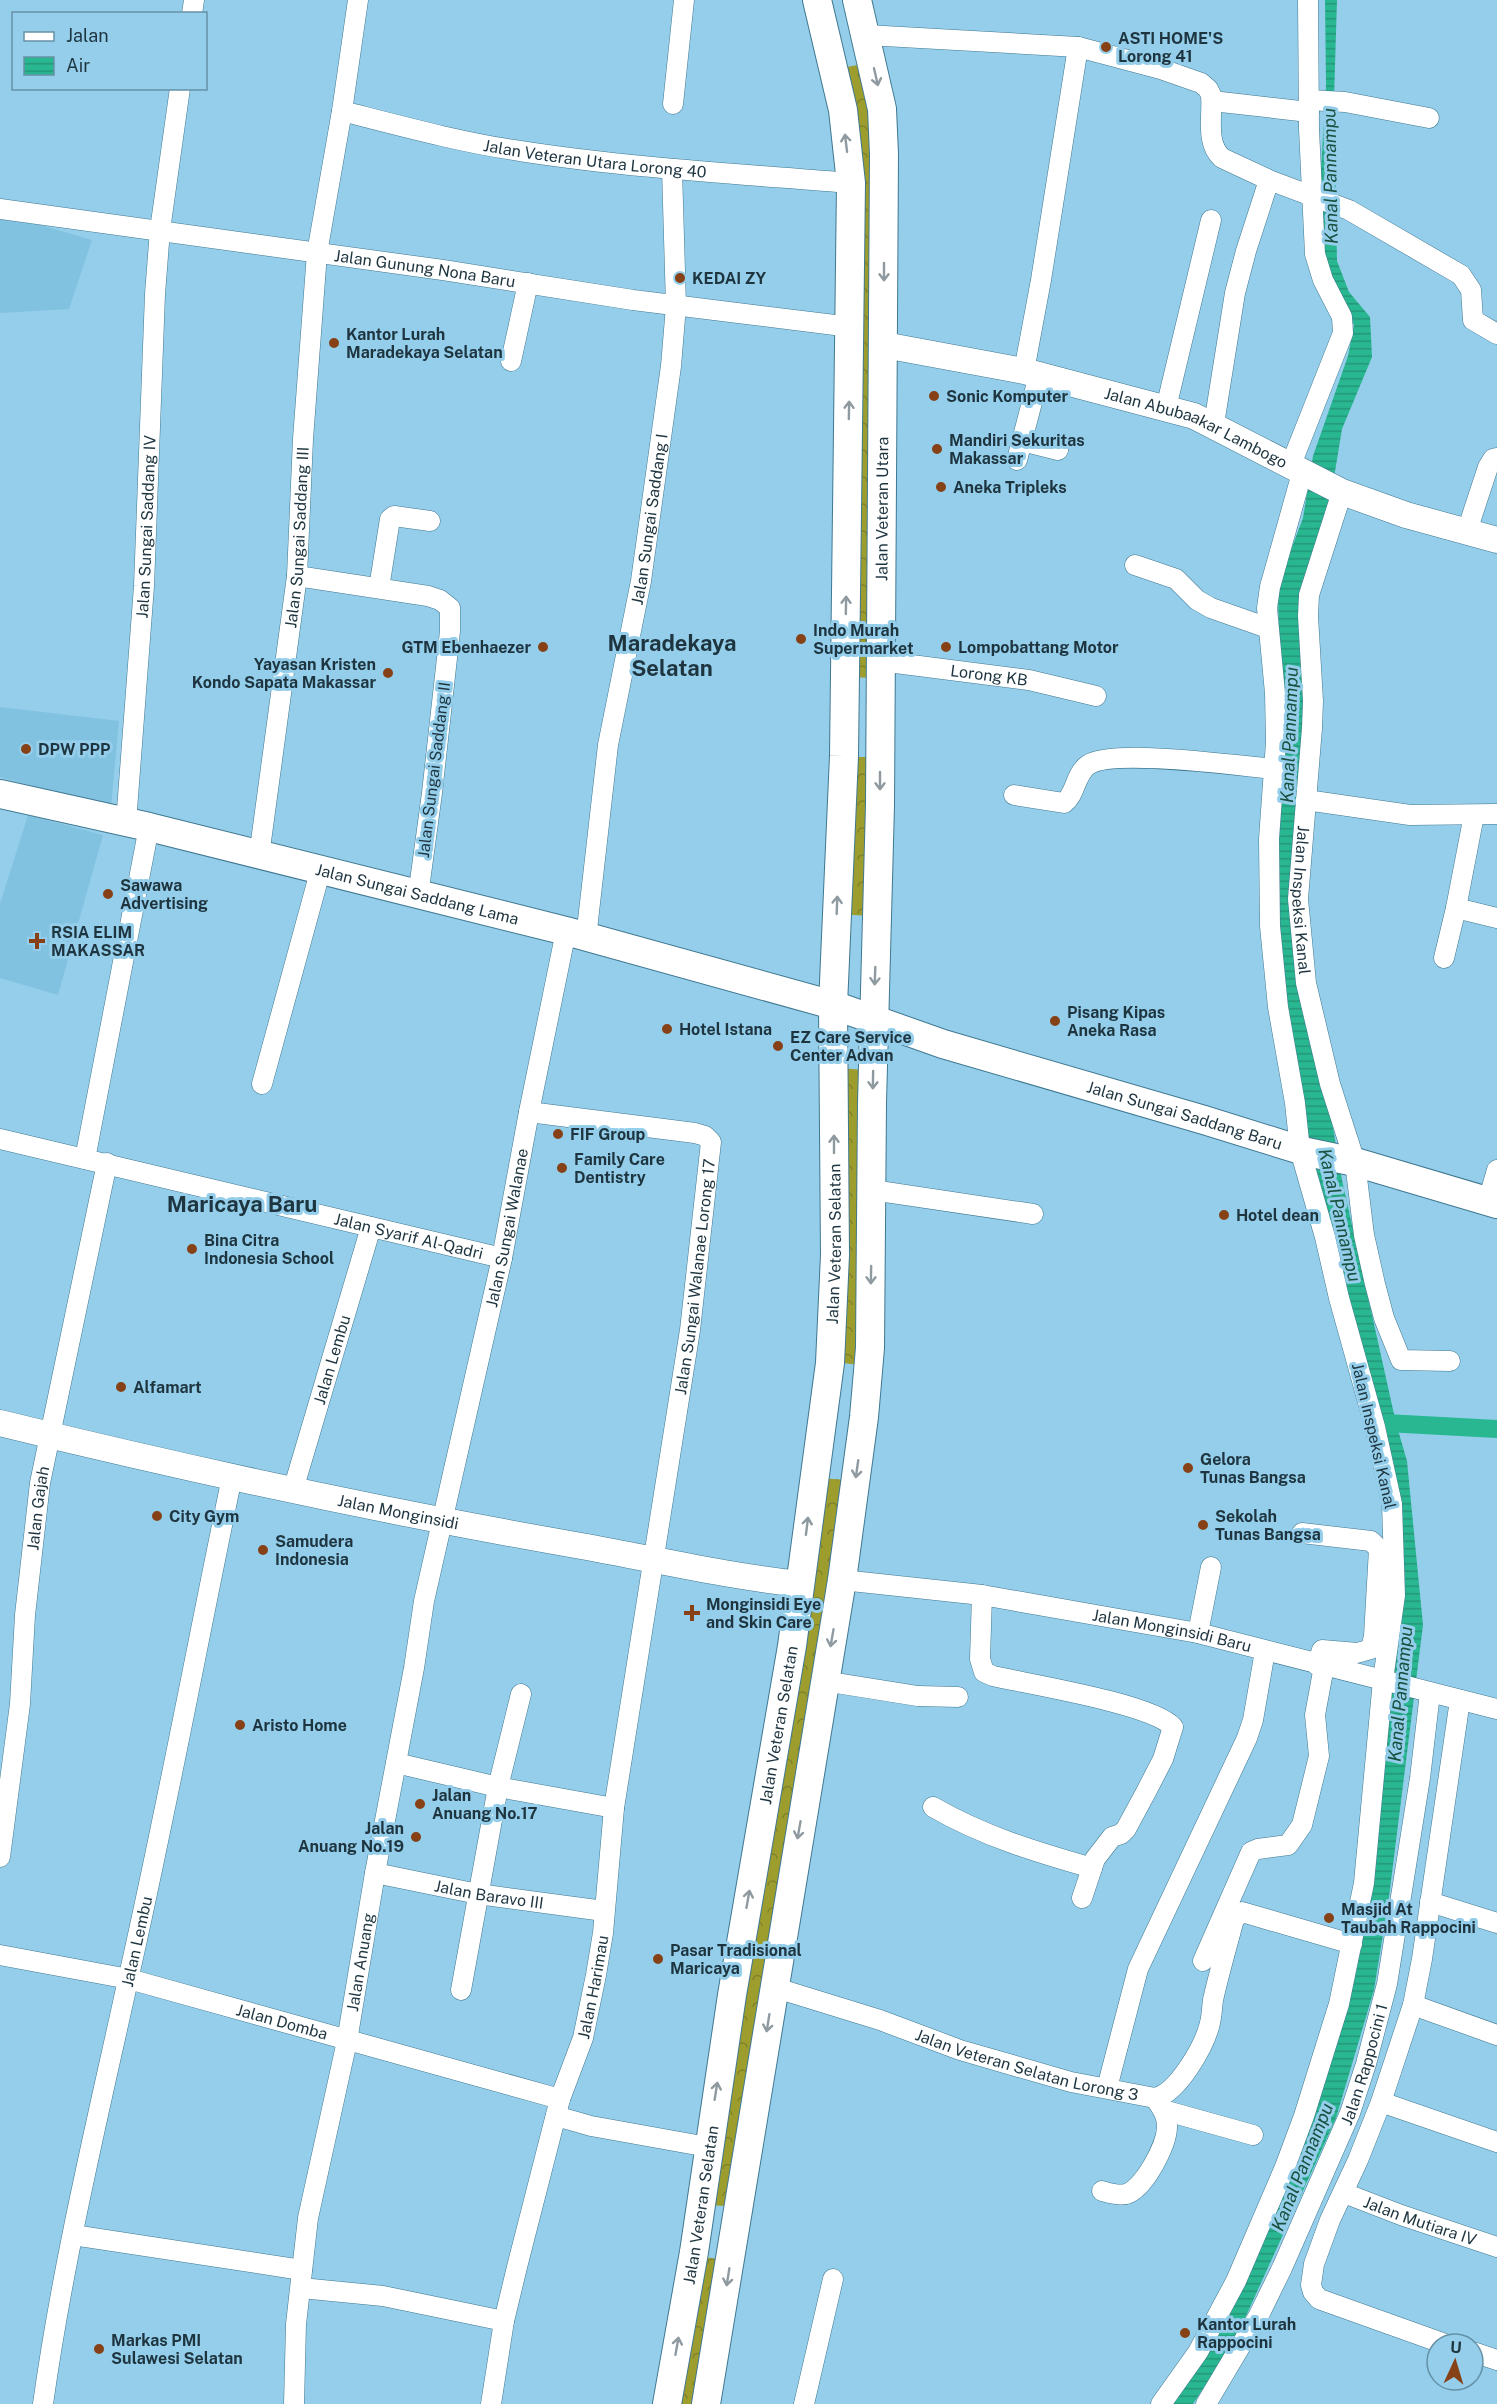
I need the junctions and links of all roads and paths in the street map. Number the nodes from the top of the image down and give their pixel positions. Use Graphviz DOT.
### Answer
graph roads {
  1 [pos="358,0"];
  2 [pos="684,0"];
  3 [pos="817,0"];
  4 [pos="857,0"];
  5 [pos="1308,0"];
  6 [pos="866,35"];
  7 [pos="1078,47"];
  8 [pos="180,90"];
  9 [pos="1212,101"];
  10 [pos="673,104"];
  11 [pos="1313,104"];
  12 [pos="342,111"];
  13 [pos="1428,118"];
  14 [pos="672,169"];
  15 [pos="1269,180"];
  16 [pos="851,183"];
  17 [pos="1315,197"];
  18 [pos="0,209"];
  19 [pos="1211,220"];
  20 [pos="160,230"];
  21 [pos="317,253"];
  22 [pos="528,283"];
  23 [pos="676,306"];
  24 [pos="851,327"];
  25 [pos="1497,334"];
  26 [pos="884,345"];
  27 [pos="512,361"];
  28 [pos="1032,373"];
  29 [pos="1166,408"];
  30 [pos="1214,424"];
  31 [pos="1058,450"];
  32 [pos="1497,458"];
  33 [pos="1300,472"];
  34 [pos="1338,490"];
  35 [pos="430,521"];
  36 [pos="1467,531"];
  37 [pos="1497,540"];
  38 [pos="1135,565"];
  39 [pos="297,576"];
  40 [pos="379,588"];
  41 [pos="1268,627"];
  42 [pos="880,662"];
  43 [pos="1096,696"];
  44 [pos="880,697"];
  45 [pos="844,698"];
  46 [pos="844,734"];
  47 [pos="880,734"];
  48 [pos="1274,770"];
  49 [pos="0,794"];
  50 [pos="1014,795"];
  51 [pos="1306,800"];
  52 [pos="1497,814"];
  53 [pos="1474,815"];
  54 [pos="138,825"];
  55 [pos="259,856"];
  56 [pos="320,872"];
  57 [pos="418,896"];
  58 [pos="1456,908"];
  59 [pos="1497,918"];
  60 [pos="576,935"];
  61 [pos="1444,958"];
  62 [pos="833,1005"];
  63 [pos="874,1021"];
  64 [pos="262,1084"];
  65 [pos="529,1112"];
  66 [pos="0,1139"];
  67 [pos="1304,1151"];
  68 [pos="85,1159"];
  69 [pos="1351,1161"];
  70 [pos="107,1163"];
  71 [pos="1497,1170"];
  72 [pos="872,1190"];
  73 [pos="1492,1202"];
  74 [pos="1033,1214"];
  75 [pos="371,1227"];
  76 [pos="502,1258"];
  77 [pos="1450,1361"];
  78 [pos="825,1413"];
  79 [pos="864,1417"];
  80 [pos="0,1423"];
  81 [pos="51,1435"];
  82 [pos="232,1477"];
  83 [pos="293,1490"];
  84 [pos="441,1521"];
  85 [pos="1302,1533"];
  86 [pos="654,1559"];
  87 [pos="1211,1567"];
  88 [pos="842,1580"];
  89 [pos="800,1584"];
  90 [pos="982,1595"];
  91 [pos="1198,1633"];
  92 [pos="1265,1651"];
  93 [pos="1321,1672"];
  94 [pos="824,1681"];
  95 [pos="1386,1681"];
  96 [pos="1428,1692"];
  97 [pos="521,1694"];
  98 [pos="958,1697"];
  99 [pos="1460,1700"];
  100 [pos="1497,1709"];
  101 [pos="396,1763"];
  102 [pos="498,1787"];
  103 [pos="933,1807"];
  104 [pos="614,1808"];
  105 [pos="0,1857"];
  106 [pos="1092,1868"];
  107 [pos="375,1873"];
  108 [pos="478,1894"];
  109 [pos="1082,1898"];
  110 [pos="1430,1902"];
  111 [pos="604,1911"];
  112 [pos="1497,1923"];
  113 [pos="1352,1944"];
  114 [pos="0,1955"];
  115 [pos="1203,1961"];
  116 [pos="129,1979"];
  117 [pos="773,1987"];
  118 [pos="461,1990"];
  119 [pos="1413,2005"];
  120 [pos="1497,2035"];
  121 [pos="347,2041"];
  122 [pos="1107,2088"];
  123 [pos="1381,2102"];
  124 [pos="1159,2104"];
  125 [pos="558,2108"];
  126 [pos="1253,2135"];
  127 [pos="1497,2142"];
  128 [pos="708,2147"];
  129 [pos="1102,2191"];
  130 [pos="1344,2193"];
  131 [pos="699,2217"];
  132 [pos="736,2222"];
  133 [pos="73,2235"];
  134 [pos="1497,2247"];
  135 [pos="833,2278"];
  136 [pos="301,2279"];
  137 [pos="504,2321"];
  138 [pos="1425,2337"];
  139 [pos="43,2404"];
  140 [pos="294,2404"];
  141 [pos="491,2404"];
  142 [pos="667,2404"];
  143 [pos="706,2404"];
  144 [pos="804,2404"];
  145 [pos="1161,2404"];
  146 [pos="1206,2404"];
  1 -- 12 [label="street, Jalan Sungai Saddang III"];
  2 -- 10 [label="street"];
  16 -- 3 [label="main road, one-way"];
  4 -- 6 [label="main road, Jalan Veteran Utara"];
  5 -- 11 [label="street"];
  6 -- 7 [label="street"];
  6 -- 26 [label="main road, Jalan Veteran Utara, one-way"];
  7 -- 9 [label="street"];
  7 -- 28 [label="street"];
  8 -- 20 [label="street, Jalan Sungai Saddang IV"];
  9 -- 11 [label="street"];
  9 -- 15 [label="street"];
  11 -- 13 [label="street"];
  11 -- 17 [label="street"];
  12 -- 14 [label="street, Jalan Veteran Utara Lorong 40"];
  12 -- 21 [label="street, Jalan Sungai Saddang III"];
  14 -- 16 [label="street, Jalan Veteran Utara Lorong 40"];
  14 -- 23 [label="street, Jalan Sungai Saddang I"];
  15 -- 17 [label="street"];
  15 -- 30 [label="street"];
  16 -- 24 [label="main road"];
  17 -- 25 [label="street"];
  17 -- 33 [label="street"];
  18 -- 20 [label="street, Jalan Gunung Nona Baru"];
  19 -- 29 [label="street"];
  20 -- 21 [label="street, Jalan Gunung Nona Baru"];
  20 -- 54 [label="street, Jalan Sungai Saddang IV"];
  21 -- 22 [label="street, Jalan Gunung Nona Baru"];
  21 -- 39 [label="street, Jalan Sungai Saddang III"];
  22 -- 23 [label="street, Jalan Gunung Nona Baru"];
  22 -- 27 [label="street"];
  23 -- 24 [label="street, Jalan Gunung Nona Baru"];
  23 -- 60 [label="street, Jalan Sungai Saddang I"];
  45 -- 24 [label="main road, one-way"];
  26 -- 28 [label="street, Jalan Abubaakar Lambogo"];
  26 -- 42 [label="main road, Jalan Veteran Utara"];
  28 -- 29 [label="street, Jalan Abubaakar Lambogo"];
  28 -- 31 [label="street"];
  29 -- 30 [label="street, Jalan Abubaakar Lambogo"];
  30 -- 33 [label="street, Jalan Abubaakar Lambogo"];
  32 -- 36 [label="street"];
  33 -- 34 [label="street, Jalan Abubaakar Lambogo"];
  33 -- 41 [label="street, Jalan Inspeksi Kanal"];
  34 -- 36 [label="street, Jalan Abubaakar Lambogo"];
  34 -- 51 [label="street, Jalan Inspeksi Kanal"];
  35 -- 40 [label="street"];
  36 -- 37 [label="street, Jalan Abubaakar Lambogo"];
  38 -- 41 [label="street"];
  39 -- 40 [label="street"];
  39 -- 55 [label="street, Jalan Sungai Saddang III"];
  40 -- 57 [label="street, Jalan Sungai Saddang II"];
  41 -- 48 [label="street, Jalan Inspeksi Kanal"];
  42 -- 43 [label="street, Lorong KB"];
  42 -- 44 [label="main road, Jalan Veteran Utara"];
  44 -- 45 [label="main road"];
  44 -- 47 [label="main road, Jalan Veteran Utara"];
  45 -- 46 [label="main road"];
  46 -- 47 [label="main road"];
  62 -- 46 [label="main road, one-way"];
  47 -- 63 [label="main road, Jalan Veteran Utara, one-way"];
  48 -- 50 [label="street"];
  48 -- 67 [label="street, Jalan Inspeksi Kanal"];
  49 -- 54 [label="main road, Jalan Sungai Saddang Lama"];
  51 -- 53 [label="street"];
  51 -- 69 [label="street, Jalan Inspeksi Kanal"];
  52 -- 53 [label="street"];
  53 -- 58 [label="street"];
  54 -- 55 [label="main road, Jalan Sungai Saddang Lama"];
  54 -- 68 [label="street, Jalan Sungai Saddang IV"];
  55 -- 56 [label="main road, Jalan Sungai Saddang Lama"];
  56 -- 57 [label="main road, Jalan Sungai Saddang Lama"];
  56 -- 64 [label="street"];
  57 -- 60 [label="main road, Jalan Sungai Saddang Lama"];
  58 -- 59 [label="street"];
  58 -- 61 [label="street"];
  60 -- 62 [label="main road, Jalan Sungai Saddang Lama"];
  60 -- 65 [label="street, Jalan Sungai Walanae"];
  62 -- 63 [label="main road, Jalan Sungai Saddang Baru"];
  78 -- 62 [label="main road, Jalan Veteran Selatan, one-way"];
  63 -- 67 [label="main road, Jalan Sungai Saddang Baru"];
  63 -- 72 [label="main road, one-way"];
  65 -- 76 [label="street, Jalan Sungai Walanae"];
  65 -- 86 [label="street, Jalan Sungai Walanae Lorong 17"];
  66 -- 68 [label="street, Jalan Syarif Al-Qadri"];
  67 -- 69 [label="main road, Jalan Sungai Saddang Baru"];
  67 -- 95 [label="street, Jalan Inspeksi Kanal"];
  68 -- 70 [label="street, Jalan Syarif Al-Qadri"];
  69 -- 73 [label="main road, Jalan Sungai Saddang Baru"];
  69 -- 77 [label="street, Jalan Inspeksi Kanal"];
  70 -- 75 [label="street, Jalan Syarif Al-Qadri"];
  70 -- 81 [label="street, Jalan Gajah"];
  71 -- 73 [label="street"];
  72 -- 74 [label="street"];
  72 -- 79 [label="main road, one-way"];
  75 -- 76 [label="street, Jalan Syarif Al-Qadri"];
  75 -- 83 [label="street, Jalan Lembu"];
  76 -- 84 [label="street, Jalan Sungai Walanae"];
  78 -- 79 [label="main road"];
  89 -- 78 [label="main road, Jalan Veteran Selatan, one-way"];
  79 -- 88 [label="main road, one-way"];
  80 -- 81 [label="street, Jalan Monginsidi"];
  81 -- 82 [label="street, Jalan Monginsidi"];
  81 -- 105 [label="street, Jalan Gajah"];
  82 -- 83 [label="street, Jalan Monginsidi"];
  82 -- 116 [label="street, Jalan Lembu"];
  83 -- 84 [label="street, Jalan Monginsidi"];
  84 -- 86 [label="street, Jalan Monginsidi"];
  84 -- 101 [label="street, Jalan Anuang"];
  85 -- 93 [label="street"];
  86 -- 89 [label="street, Jalan Monginsidi"];
  86 -- 104 [label="street, Jalan Harimau"];
  87 -- 91 [label="street"];
  88 -- 90 [label="street, Jalan Monginsidi Baru"];
  88 -- 94 [label="main road, one-way"];
  128 -- 89 [label="main road, Jalan Veteran Selatan, one-way"];
  90 -- 91 [label="street, Jalan Monginsidi Baru"];
  90 -- 106 [label="street"];
  91 -- 92 [label="street, Jalan Monginsidi Baru"];
  92 -- 93 [label="street, Jalan Monginsidi Baru"];
  92 -- 122 [label="street"];
  93 -- 95 [label="street, Jalan Monginsidi Baru"];
  93 -- 115 [label="street"];
  94 -- 98 [label="street"];
  94 -- 117 [label="main road, one-way"];
  95 -- 96 [label="street, Jalan Monginsidi Baru"];
  95 -- 113 [label="street, Jalan Inspeksi Kanal"];
  96 -- 99 [label="street, Jalan Monginsidi Baru"];
  96 -- 146 [label="street, Jalan Rappocini 1"];
  97 -- 102 [label="street"];
  99 -- 100 [label="street, Jalan Monginsidi Baru"];
  99 -- 110 [label="street"];
  101 -- 102 [label="street"];
  101 -- 107 [label="street, Jalan Anuang"];
  102 -- 104 [label="street"];
  102 -- 108 [label="street"];
  103 -- 106 [label="street"];
  104 -- 111 [label="street, Jalan Harimau"];
  106 -- 109 [label="street"];
  107 -- 108 [label="street, Jalan Baravo III"];
  107 -- 121 [label="street, Jalan Anuang"];
  108 -- 111 [label="street, Jalan Baravo III"];
  108 -- 118 [label="street"];
  110 -- 112 [label="street"];
  110 -- 119 [label="street"];
  111 -- 125 [label="street, Jalan Harimau"];
  113 -- 124 [label="street, Jalan Veteran Selatan Lorong 3"];
  113 -- 145 [label="street, Jalan Inspeksi Kanal"];
  114 -- 116 [label="street, Jalan Domba"];
  116 -- 121 [label="street, Jalan Domba"];
  116 -- 133 [label="street, Jalan Lembu"];
  117 -- 122 [label="street, Jalan Veteran Selatan Lorong 3"];
  117 -- 132 [label="main road, one-way"];
  119 -- 120 [label="street"];
  119 -- 123 [label="street"];
  121 -- 125 [label="street, Jalan Domba"];
  121 -- 136 [label="street, Jalan Anuang"];
  122 -- 124 [label="street, Jalan Veteran Selatan Lorong 3"];
  123 -- 127 [label="street"];
  123 -- 130 [label="street"];
  124 -- 126 [label="street"];
  124 -- 129 [label="street"];
  125 -- 128 [label="street, Jalan Domba"];
  125 -- 137 [label="street, Jalan Harimau"];
  128 -- 131 [label="main road, Jalan Veteran Selatan"];
  130 -- 134 [label="street, Jalan Mutiara IV"];
  130 -- 138 [label="street"];
  131 -- 132 [label="main road"];
  142 -- 131 [label="main road, Jalan Veteran Selatan, one-way"];
  132 -- 143 [label="main road, one-way"];
  133 -- 136 [label="street"];
  133 -- 139 [label="street, Jalan Lembu"];
  135 -- 144 [label="street"];
  136 -- 137 [label="street"];
  136 -- 140 [label="street, Jalan Anuang"];
  137 -- 141 [label="street, Jalan Harimau"];
}
